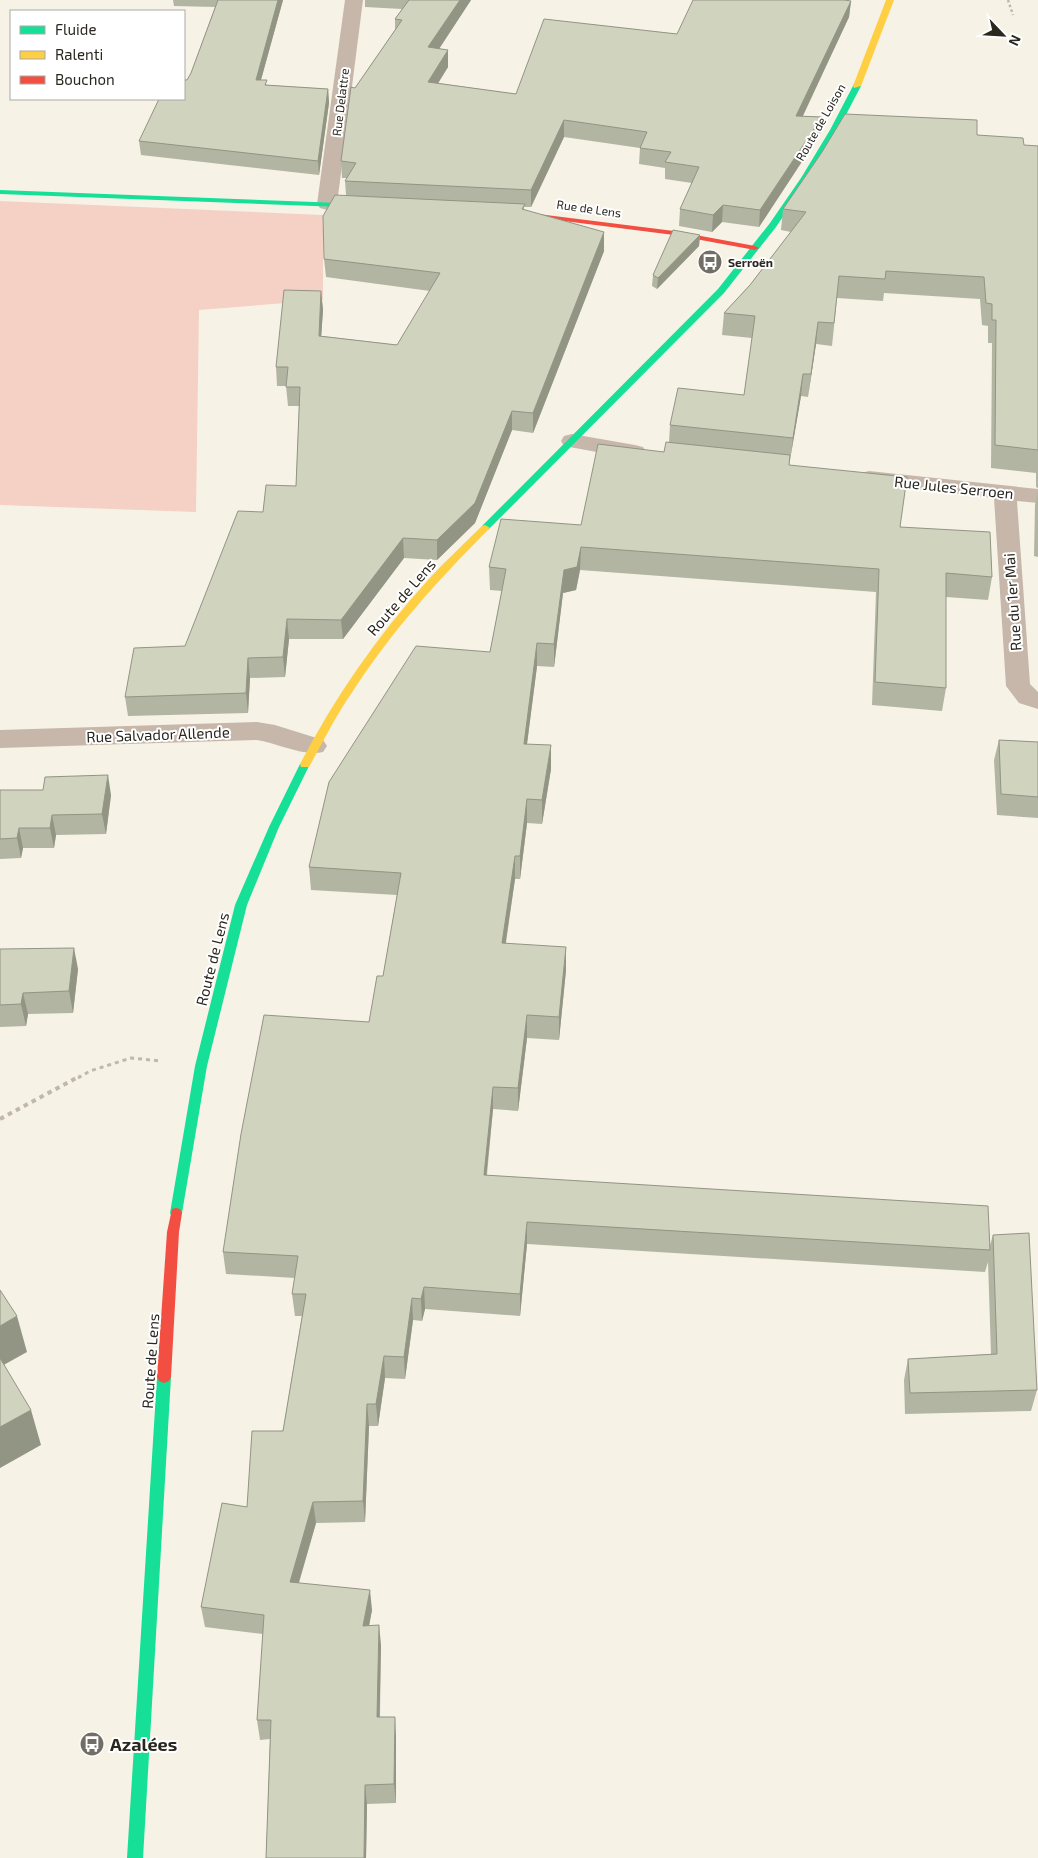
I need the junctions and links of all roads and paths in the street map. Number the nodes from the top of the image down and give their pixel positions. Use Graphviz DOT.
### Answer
graph roads {
  1 [pos="354,0"];
  2 [pos="890,0"];
  3 [pos="1008,0"];
  4 [pos="1013,15"];
  5 [pos="0,192"];
  6 [pos="327,204"];
  7 [pos="376,206"];
  8 [pos="494,212"];
  9 [pos="755,248"];
  10 [pos="572,441"];
  11 [pos="660,455"];
  12 [pos="847,476"];
  13 [pos="1004,493"];
  14 [pos="1038,496"];
  15 [pos="1038,701"];
  16 [pos="0,739"];
  17 [pos="314,746"];
  18 [pos="201,1066"];
  19 [pos="0,1119"];
  20 [pos="135,1858"];
  1 -- 6 [label="street, Rue Delattre"];
  2 -- 9 [label="street, Route de Loison"];
  3 -- 4 [label="path"];
  5 -- 6 [label="street"];
  6 -- 7 [label="street"];
  8 -- 9 [label="street, Rue de Lens"];
  9 -- 10 [label="street, Route de Lens"];
  10 -- 11 [label="street"];
  10 -- 17 [label="street, Route de Lens"];
  12 -- 13 [label="street, Rue Jules Serroen"];
  13 -- 14 [label="street, Rue Jules Serroen"];
  13 -- 15 [label="street, Rue du 1er Mai"];
  16 -- 17 [label="street, Rue Salvador Allende"];
  17 -- 18 [label="street, Route de Lens"];
  18 -- 19 [label="path"];
  18 -- 20 [label="street, Route de Lens"];
}
